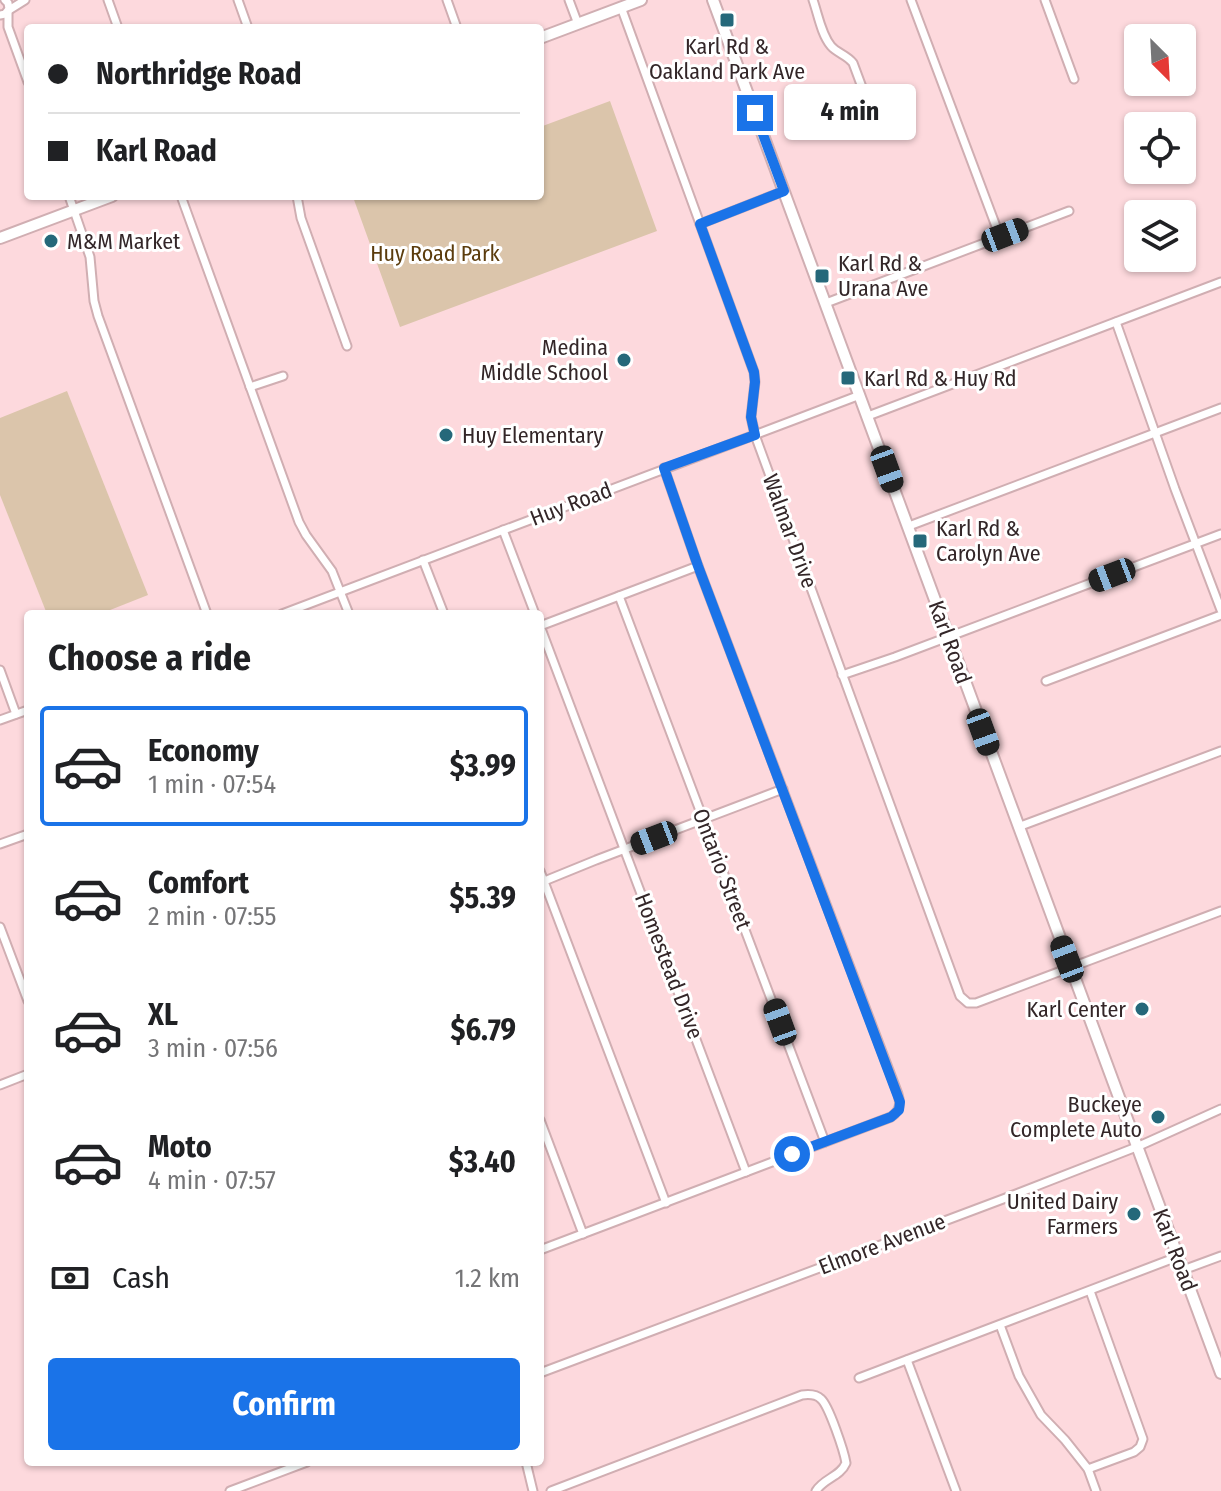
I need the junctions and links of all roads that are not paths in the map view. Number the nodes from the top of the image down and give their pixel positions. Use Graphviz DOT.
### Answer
graph roads {
  1 [pos="24,0"];
  2 [pos="108,0"];
  3 [pos="238,0"];
  4 [pos="447,0"];
  5 [pos="569,0"];
  6 [pos="641,0"];
  7 [pos="713,0"];
  8 [pos="813,0"];
  9 [pos="911,0"];
  10 [pos="1045,0"];
  11 [pos="621,7"];
  12 [pos="5,9"];
  13 [pos="117,24"];
  14 [pos="247,24"];
  15 [pos="456,24"];
  16 [pos="578,24"];
  17 [pos="544,37"];
  18 [pos="24,71"];
  19 [pos="1074,79"];
  20 [pos="869,106"];
  21 [pos="784,191"];
  22 [pos="71,200"];
  23 [pos="101,200"];
  24 [pos="182,200"];
  25 [pos="298,200"];
  26 [pos="75,210"];
  27 [pos="1069,211"];
  28 [pos="700,224"];
  29 [pos="1000,237"];
  30 [pos="0,238"];
  31 [pos="1221,282"];
  32 [pos="826,303"];
  33 [pos="1116,322"];
  34 [pos="347,346"];
  35 [pos="283,376"];
  36 [pos="250,387"];
  37 [pos="860,395"];
  38 [pos="1221,408"];
  39 [pos="868,416"];
  40 [pos="1155,433"];
  41 [pos="755,435"];
  42 [pos="664,468"];
  43 [pos="909,526"];
  44 [pos="503,530"];
  45 [pos="1221,534"];
  46 [pos="1195,544"];
  47 [pos="423,560"];
  48 [pos="698,566"];
  49 [pos="340,591"];
  50 [pos="619,596"];
  51 [pos="206,610"];
  52 [pos="292,610"];
  53 [pos="347,610"];
  54 [pos="442,610"];
  55 [pos="533,610"];
  56 [pos="1221,612"];
  57 [pos="544,624"];
  58 [pos="948,636"];
  59 [pos="544,637"];
  60 [pos="0,670"];
  61 [pos="842,675"];
  62 [pos="1046,681"];
  63 [pos="24,711"];
  64 [pos="16,714"];
  65 [pos="0,720"];
  66 [pos="1221,751"];
  67 [pos="783,789"];
  68 [pos="703,819"];
  69 [pos="1018,827"];
  70 [pos="24,835"];
  71 [pos="0,844"];
  72 [pos="624,849"];
  73 [pos="544,881"];
  74 [pos="544,887"];
  75 [pos="1221,911"];
  76 [pos="0,927"];
  77 [pos="1070,968"];
  78 [pos="24,990"];
  79 [pos="24,1076"];
  80 [pos="0,1085"];
  81 [pos="1221,1109"];
  82 [pos="544,1131"];
  83 [pos="825,1142"];
  84 [pos="1136,1147"];
  85 [pos="746,1172"];
  86 [pos="666,1203"];
  87 [pos="583,1234"];
  88 [pos="544,1249"];
  89 [pos="1221,1256"];
  90 [pos="1177,1257"];
  91 [pos="1183,1270"];
  92 [pos="1090,1291"];
  93 [pos="1000,1325"];
  94 [pos="907,1360"];
  95 [pos="544,1371"];
  96 [pos="1221,1373"];
  97 [pos="859,1378"];
  98 [pos="296,1466"];
  99 [pos="527,1466"];
  100 [pos="1088,1469"];
  101 [pos="230,1491"];
  102 [pos="533,1491"];
  103 [pos="551,1491"];
  104 [pos="816,1491"];
  105 [pos="956,1491"];
  106 [pos="1096,1491"];
  1 -- 12 [label="street"];
  2 -- 13 [label="street"];
  3 -- 14 [label="street"];
  4 -- 15 [label="street"];
  5 -- 16 [label="street"];
  6 -- 11 [label="main road"];
  7 -- 21 [label="main road, Karl Road"];
  8 -- 20 [label="street"];
  9 -- 29 [label="street"];
  10 -- 19 [label="street"];
  11 -- 16 [label="main road"];
  11 -- 28 [label="street, Walmar Drive"];
  12 -- 18 [label="street"];
  16 -- 17 [label="main road"];
  21 -- 28 [label="street"];
  21 -- 32 [label="main road, Karl Road"];
  22 -- 26 [label="street"];
  23 -- 26 [label="main road"];
  24 -- 36 [label="street"];
  25 -- 34 [label="street"];
  26 -- 30 [label="main road"];
  26 -- 51 [label="street"];
  27 -- 29 [label="street"];
  28 -- 41 [label="street, Walmar Drive"];
  29 -- 32 [label="street"];
  31 -- 33 [label="street"];
  32 -- 37 [label="main road, Karl Road"];
  33 -- 39 [label="street"];
  33 -- 40 [label="street"];
  35 -- 36 [label="street"];
  36 -- 49 [label="street"];
  37 -- 39 [label="main road, Karl Road"];
  37 -- 41 [label="street, Huy Road"];
  38 -- 40 [label="street"];
  39 -- 43 [label="main road, Karl Road"];
  40 -- 43 [label="street"];
  40 -- 46 [label="street"];
  41 -- 42 [label="street, Huy Road"];
  41 -- 61 [label="street, Walmar Drive"];
  42 -- 44 [label="street, Huy Road"];
  42 -- 48 [label="street"];
  43 -- 58 [label="main road, Karl Road"];
  44 -- 47 [label="street, Huy Road"];
  44 -- 55 [label="street"];
  45 -- 46 [label="street"];
  46 -- 56 [label="street"];
  46 -- 58 [label="street"];
  47 -- 49 [label="street, Huy Road"];
  47 -- 54 [label="street"];
  48 -- 50 [label="street"];
  48 -- 67 [label="street"];
  49 -- 52 [label="street, Huy Road"];
  49 -- 53 [label="street"];
  50 -- 57 [label="street"];
  50 -- 68 [label="street, Ontario Street"];
  56 -- 62 [label="street"];
  58 -- 61 [label="street"];
  58 -- 69 [label="main road, Karl Road"];
  59 -- 72 [label="street, Homestead Drive"];
  60 -- 64 [label="street"];
  61 -- 77 [label="street, Walmar Drive"];
  63 -- 64 [label="street"];
  64 -- 65 [label="street"];
  66 -- 69 [label="street"];
  67 -- 68 [label="street"];
  67 -- 83 [label="street"];
  68 -- 72 [label="street"];
  68 -- 83 [label="street, Ontario Street"];
  69 -- 77 [label="main road, Karl Road"];
  70 -- 71 [label="street"];
  72 -- 73 [label="street"];
  72 -- 85 [label="street, Homestead Drive"];
  74 -- 86 [label="street"];
  75 -- 77 [label="street"];
  76 -- 78 [label="street"];
  77 -- 84 [label="main road, Karl Road"];
  79 -- 80 [label="street"];
  81 -- 84 [label="street, Elmore Avenue"];
  82 -- 87 [label="street"];
  83 -- 85 [label="street"];
  84 -- 90 [label="main road, Karl Road"];
  84 -- 95 [label="street, Elmore Avenue"];
  85 -- 86 [label="street"];
  86 -- 87 [label="street"];
  87 -- 88 [label="street"];
  89 -- 91 [label="street"];
  90 -- 91 [label="main road, Karl Road"];
  90 -- 92 [label="street"];
  91 -- 96 [label="main road, Karl Road"];
  92 -- 93 [label="street"];
  92 -- 100 [label="street"];
  93 -- 94 [label="street"];
  93 -- 100 [label="street"];
  94 -- 97 [label="street"];
  94 -- 105 [label="street"];
  98 -- 101 [label="street"];
  99 -- 102 [label="street"];
  100 -- 106 [label="street"];
  103 -- 104 [label="street"];
}
